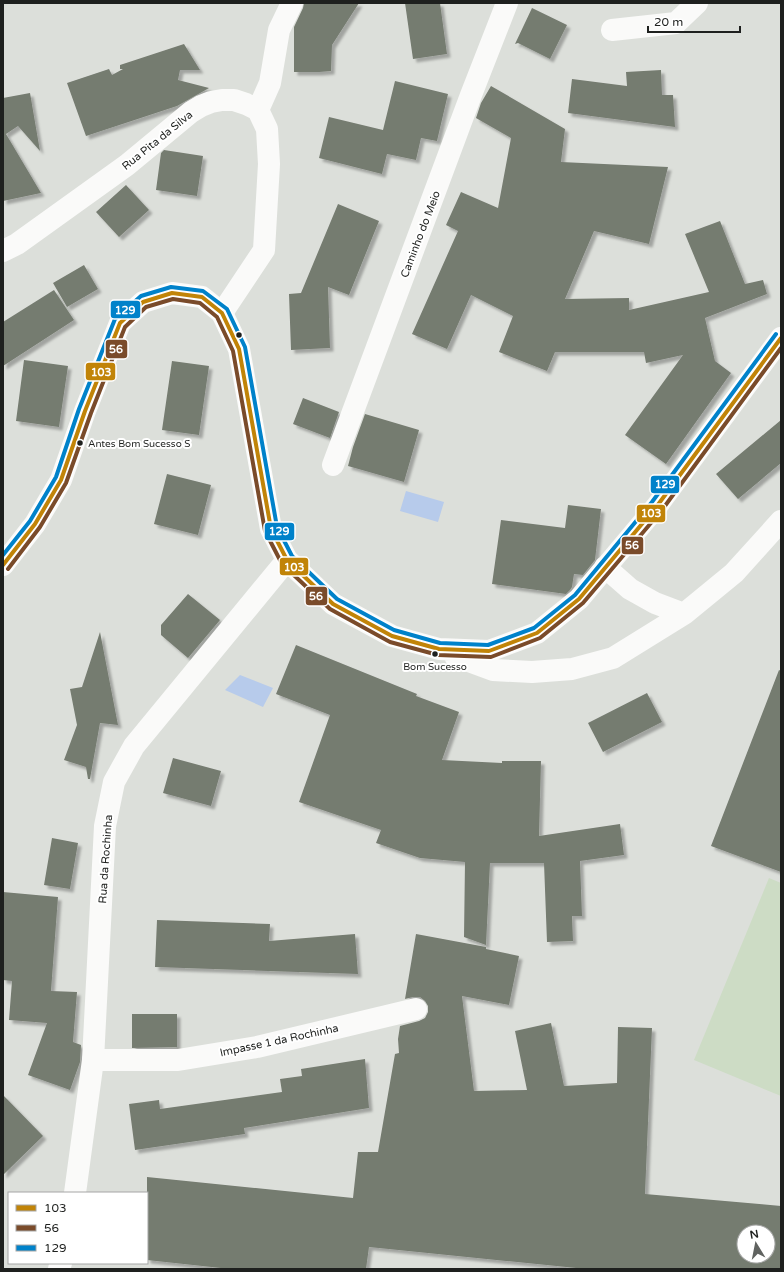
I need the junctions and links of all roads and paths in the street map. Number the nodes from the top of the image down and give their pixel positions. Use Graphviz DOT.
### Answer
graph roads {
  1 [pos="292,3"];
  2 [pos="507,3"];
  3 [pos="697,3"];
  4 [pos="612,30"];
  5 [pos="258,110"];
  6 [pos="3,251"];
  7 [pos="222,313"];
  8 [pos="781,338"];
  9 [pos="333,465"];
  10 [pos="781,521"];
  11 [pos="287,560"];
  12 [pos="3,565"];
  13 [pos="605,567"];
  14 [pos="684,614"];
  15 [pos="439,650"];
  16 [pos="416,1009"];
  17 [pos="94,1060"];
  18 [pos="75,1192"];
  1 -- 5 [label="street"];
  2 -- 9 [label="street, Caminho do Meio"];
  3 -- 4 [label="street"];
  5 -- 6 [label="street, Rua Pita da Silva"];
  5 -- 7 [label="street"];
  7 -- 11 [label="street"];
  7 -- 12 [label="street"];
  8 -- 13 [label="street"];
  10 -- 14 [label="street"];
  11 -- 15 [label="street"];
  11 -- 17 [label="street, Rua da Rochinha"];
  13 -- 14 [label="street"];
  13 -- 15 [label="street"];
  14 -- 15 [label="street"];
  16 -- 17 [label="street, Impasse 1 da Rochinha"];
  17 -- 18 [label="street, Rua da Rochinha"];
}
